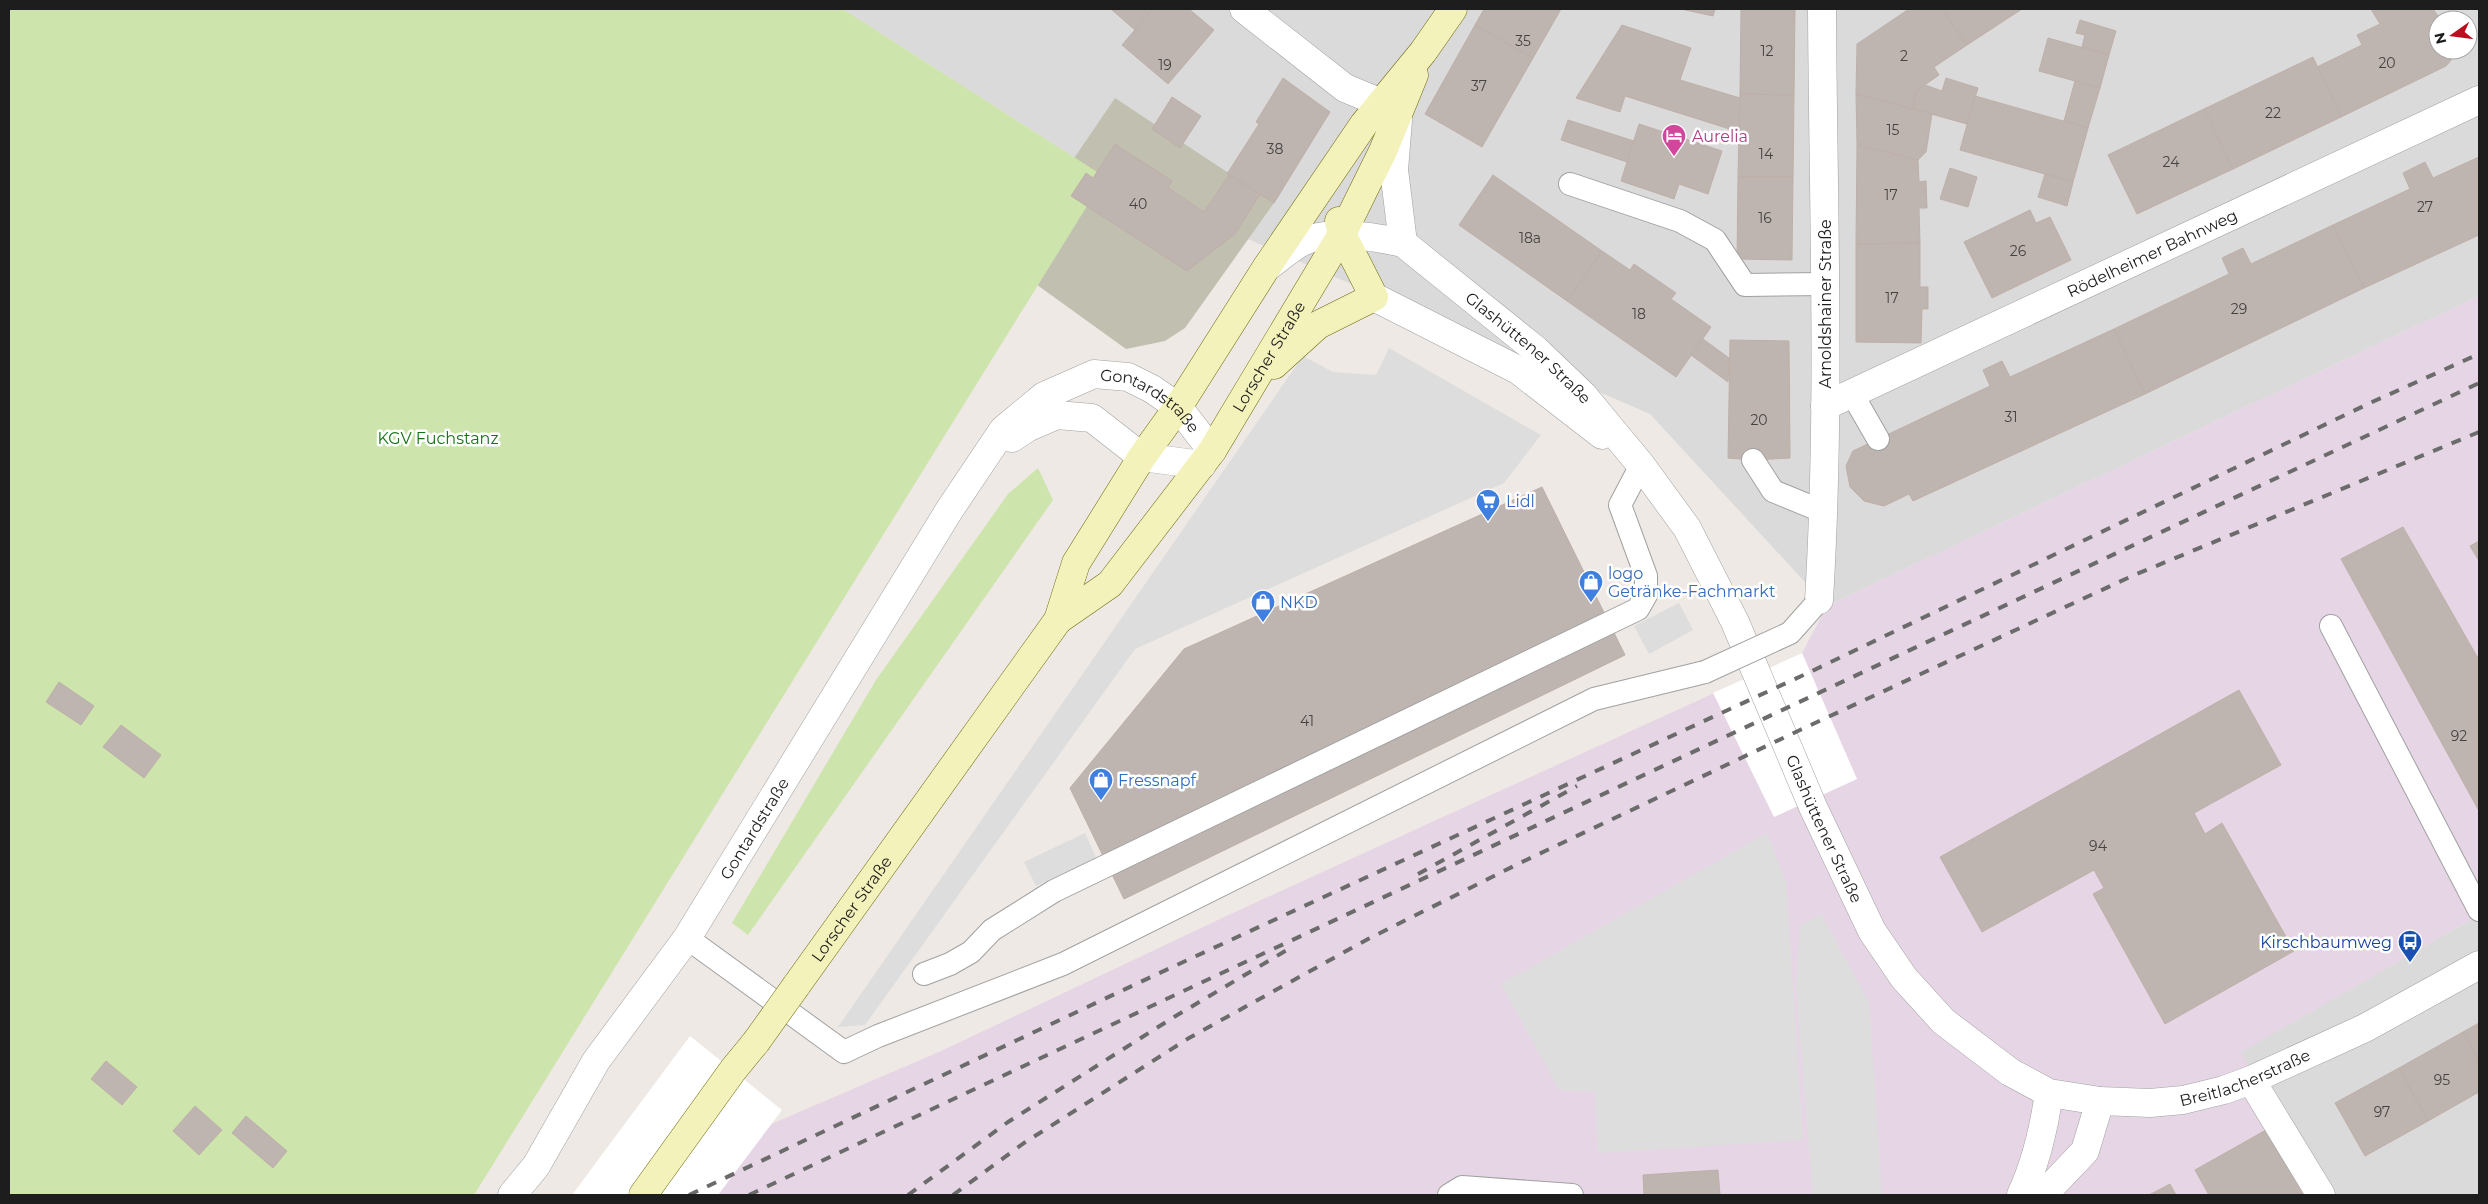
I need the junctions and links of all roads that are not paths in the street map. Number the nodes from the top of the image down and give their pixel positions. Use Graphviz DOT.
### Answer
graph roads {
  1 [pos="1244,9"];
  2 [pos="1453,9"];
  3 [pos="1824,10"];
  4 [pos="2479,100"];
  5 [pos="1390,109"];
  6 [pos="1349,147"];
  7 [pos="1570,184"];
  8 [pos="1342,234"];
  9 [pos="1403,243"];
  10 [pos="1266,268"];
  11 [pos="1824,284"];
  12 [pos="1374,297"];
  13 [pos="1250,387"];
  14 [pos="1851,392"];
  15 [pos="1825,406"];
  16 [pos="1178,407"];
  17 [pos="1878,439"];
  18 [pos="986,456"];
  19 [pos="1142,457"];
  20 [pos="1207,458"];
  21 [pos="1753,460"];
  22 [pos="1641,465"];
  23 [pos="1824,512"];
  24 [pos="1817,603"];
  25 [pos="1058,620"];
  26 [pos="2331,626"];
  27 [pos="2479,910"];
  28 [pos="687,938"];
  29 [pos="2479,965"];
  30 [pos="924,974"];
  31 [pos="2251,1080"];
  32 [pos="2049,1093"];
  33 [pos="2100,1101"];
  34 [pos="512,1195"];
  35 [pos="643,1195"];
  36 [pos="1448,1195"];
  37 [pos="1572,1195"];
  38 [pos="2021,1195"];
  39 [pos="2043,1195"];
  40 [pos="2321,1195"];
  1 -- 5 [label="street"];
  2 -- 5 [label="main road, Lorscher Straße"];
  3 -- 11 [label="street, Arnoldshainer Straße"];
  4 -- 14 [label="street, Rödelheimer Bahnweg"];
  5 -- 6 [label="main road, Lorscher Straße"];
  5 -- 8 [label="main road, Lorscher Straße"];
  5 -- 9 [label="street"];
  6 -- 8 [label="main road"];
  6 -- 10 [label="main road, Lorscher Straße"];
  7 -- 11 [label="lane"];
  8 -- 9 [label="street"];
  8 -- 10 [label="street"];
  8 -- 12 [label="main road"];
  8 -- 13 [label="main road, Lorscher Straße"];
  9 -- 22 [label="street, Glashüttener Straße"];
  10 -- 16 [label="main road, Lorscher Straße"];
  11 -- 15 [label="street, Arnoldshainer Straße"];
  12 -- 13 [label="main road"];
  12 -- 22 [label="street, Glashüttener Straße"];
  13 -- 20 [label="main road, Lorscher Straße"];
  14 -- 15 [label="street, Rödelheimer Bahnweg"];
  14 -- 17 [label="lane"];
  15 -- 23 [label="street, Arnoldshainer Straße"];
  16 -- 18 [label="street, Gontardstraße"];
  16 -- 19 [label="main road, Lorscher Straße"];
  16 -- 20 [label="street, Gontardstraße"];
  18 -- 19 [label="street, Gontardstraße"];
  18 -- 28 [label="street, Gontardstraße"];
  19 -- 20 [label="street, Gontardstraße"];
  19 -- 25 [label="main road, Lorscher Straße"];
  20 -- 25 [label="main road, Lorscher Straße"];
  21 -- 23 [label="lane"];
  22 -- 30 [label="lane"];
  22 -- 32 [label="street, Glashüttener Straße"];
  23 -- 24 [label="street, Arnoldshainer Straße"];
  24 -- 28 [label="lane, bridge"];
  25 -- 35 [label="main road, Lorscher Straße, bridge"];
  26 -- 27 [label="lane"];
  28 -- 34 [label="street, Gontardstraße"];
  29 -- 31 [label="street, Breitlacherstraße"];
  31 -- 33 [label="street, Breitlacherstraße"];
  31 -- 40 [label="street"];
  32 -- 33 [label="street, Glashüttener Straße"];
  32 -- 38 [label="street"];
  33 -- 39 [label="street"];
  36 -- 37 [label="lane"];
}
